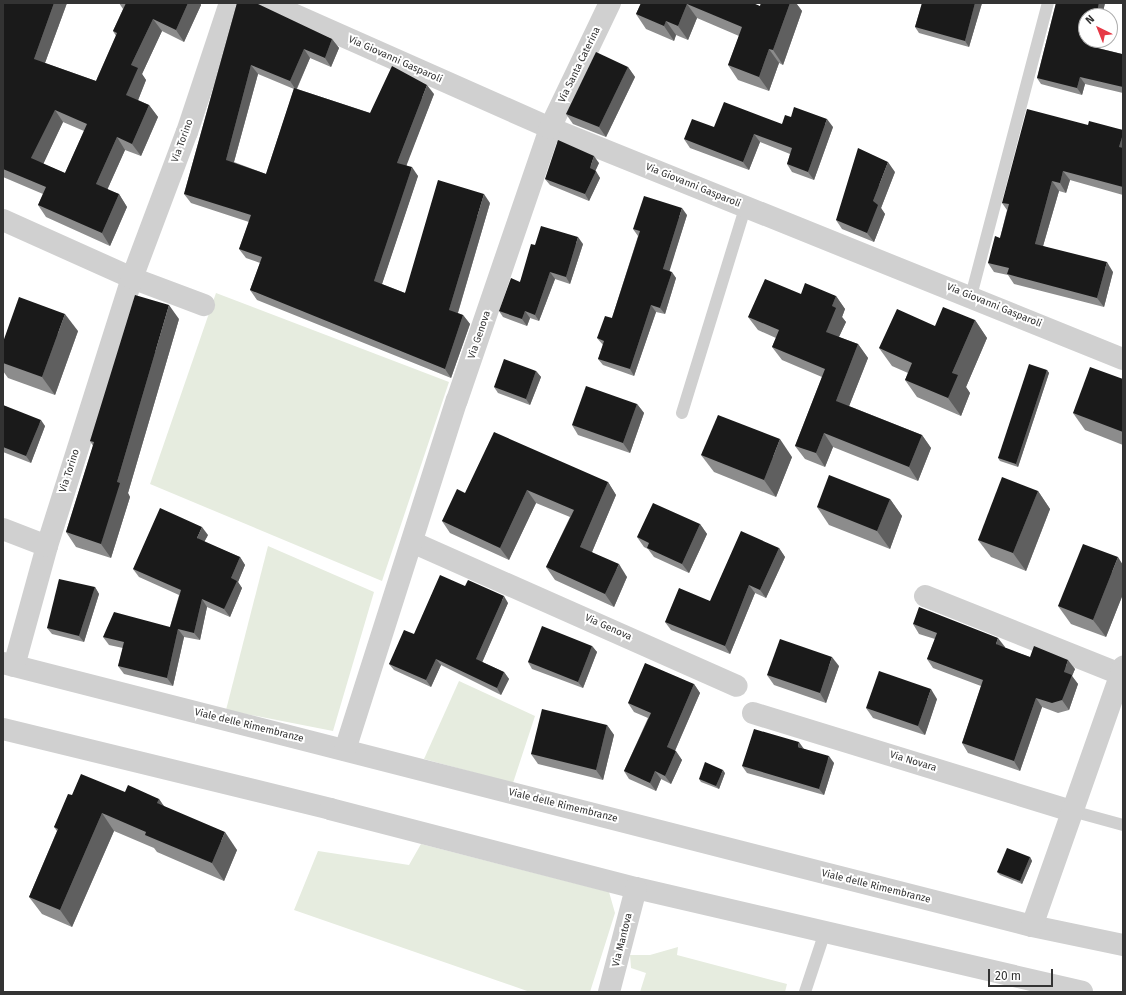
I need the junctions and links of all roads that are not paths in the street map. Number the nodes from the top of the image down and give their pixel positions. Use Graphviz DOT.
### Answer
graph roads {
  1 [pos="230,3"];
  2 [pos="268,3"];
  3 [pos="610,3"];
  4 [pos="1048,3"];
  5 [pos="550,128"];
  6 [pos="745,208"];
  7 [pos="3,220"];
  8 [pos="132,278"];
  9 [pos="971,296"];
  10 [pos="204,305"];
  11 [pos="1123,358"];
  12 [pos="682,413"];
  13 [pos="3,529"];
  14 [pos="412,542"];
  15 [pos="47,546"];
  16 [pos="925,596"];
  17 [pos="8,665"];
  18 [pos="1122,670"];
  19 [pos="737,686"];
  20 [pos="753,713"];
  21 [pos="3,729"];
  22 [pos="345,750"];
  23 [pos="1072,811"];
  24 [pos="1123,825"];
  25 [pos="636,888"];
  26 [pos="1032,926"];
  27 [pos="825,932"];
  28 [pos="1123,945"];
  29 [pos="610,992"];
  30 [pos="805,992"];
  31 [pos="1082,992"];
  1 -- 8 [label="street, Via Torino"];
  2 -- 5 [label="street, Via Giovanni Gasparoli"];
  3 -- 5 [label="street, Via Santa Caterina"];
  4 -- 9 [label="lane"];
  5 -- 6 [label="street, Via Giovanni Gasparoli"];
  5 -- 14 [label="street, Via Genova"];
  6 -- 9 [label="street, Via Giovanni Gasparoli"];
  6 -- 12 [label="lane"];
  7 -- 8 [label="street"];
  8 -- 10 [label="street"];
  8 -- 15 [label="street, Via Torino"];
  9 -- 11 [label="street, Via Giovanni Gasparoli"];
  13 -- 15 [label="street"];
  14 -- 19 [label="street, Via Genova"];
  14 -- 22 [label="street, Via Genova"];
  15 -- 17 [label="street, Via Torino"];
  16 -- 18 [label="street"];
  17 -- 22 [label="street, Viale delle Rimembranze"];
  18 -- 23 [label="street"];
  20 -- 23 [label="street, Via Novara"];
  21 -- 25 [label="street"];
  22 -- 26 [label="street, Viale delle Rimembranze"];
  23 -- 24 [label="lane"];
  23 -- 26 [label="street"];
  25 -- 27 [label="street"];
  25 -- 29 [label="street, Via Mantova"];
  26 -- 28 [label="street, Viale delle Rimembranze"];
  27 -- 30 [label="lane"];
  27 -- 31 [label="street"];
}
